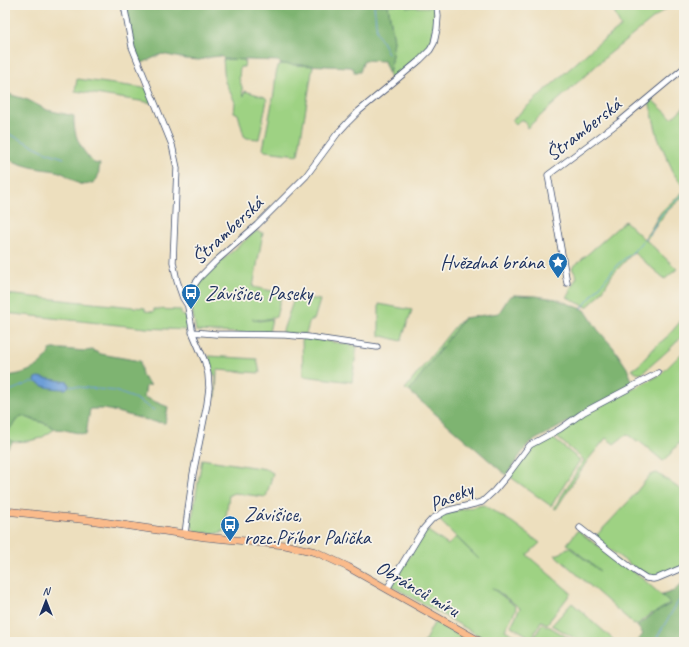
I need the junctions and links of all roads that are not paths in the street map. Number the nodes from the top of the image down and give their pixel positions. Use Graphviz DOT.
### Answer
graph roads {
  1 [pos="124,5"];
  2 [pos="437,5"];
  3 [pos="684,68"];
  4 [pos="567,283"];
  5 [pos="188,307"];
  6 [pos="192,332"];
  7 [pos="377,347"];
  8 [pos="658,373"];
  9 [pos="5,511"];
  10 [pos="580,528"];
  11 [pos="185,534"];
  12 [pos="684,567"];
  13 [pos="387,589"];
  14 [pos="481,642"];
  1 -- 5 [label="street"];
  2 -- 5 [label="street, Štramberská"];
  3 -- 4 [label="street, Štramberská"];
  5 -- 6 [label="street, Štramberská"];
  6 -- 7 [label="street"];
  6 -- 11 [label="street, Štramberská"];
  8 -- 13 [label="street, Paseky"];
  9 -- 11 [label="main road, Obránců míru"];
  10 -- 12 [label="street"];
  11 -- 13 [label="main road, Obránců míru"];
  13 -- 14 [label="main road, Obránců míru"];
}
